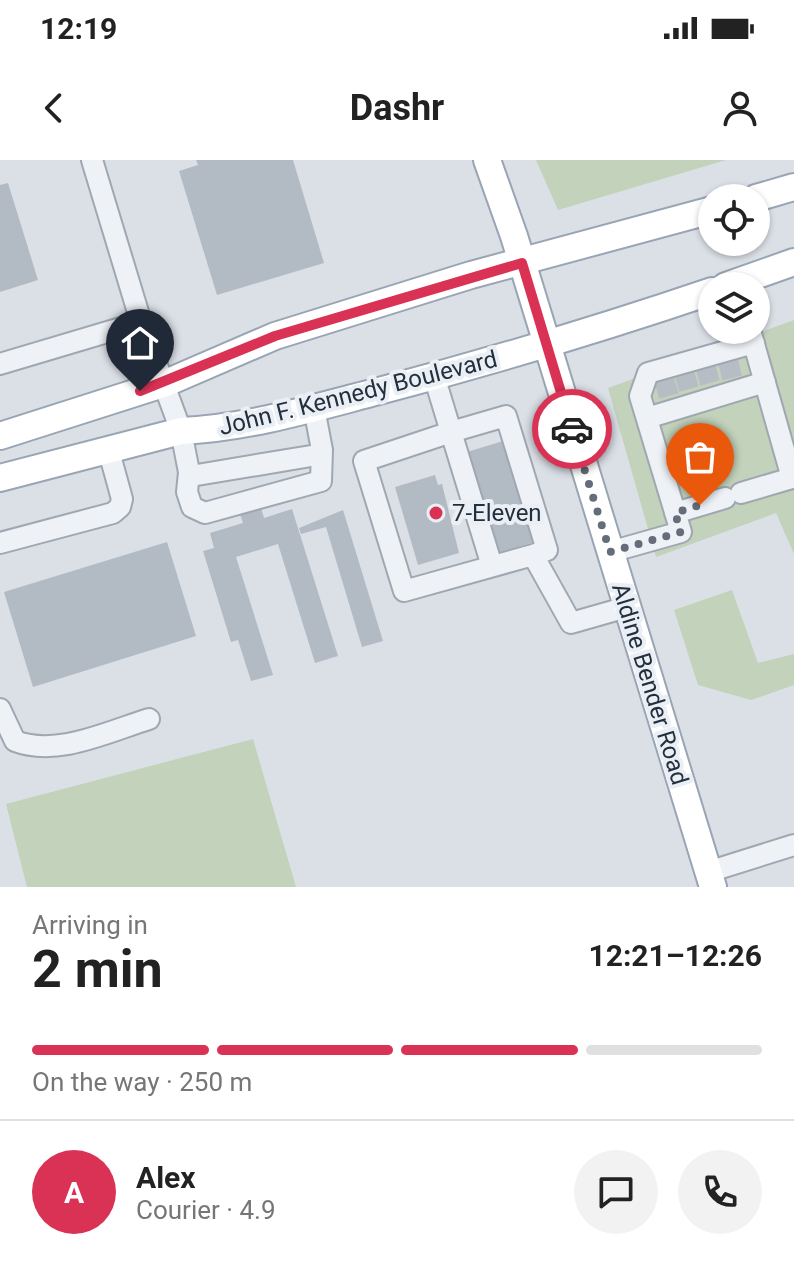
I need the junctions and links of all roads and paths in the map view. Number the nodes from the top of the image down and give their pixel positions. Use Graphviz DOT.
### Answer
graph roads {
  1 [pos="92,160"];
  2 [pos="487,160"];
  3 [pos="794,187"];
  4 [pos="770,194"];
  5 [pos="698,214"];
  6 [pos="794,262"];
  7 [pos="522,263"];
  8 [pos="766,272"];
  9 [pos="698,296"];
  10 [pos="141,322"];
  11 [pos="747,344"];
  12 [pos="754,344"];
  13 [pos="547,347"];
  14 [pos="0,364"];
  15 [pos="730,370"];
  16 [pos="434,376"];
  17 [pos="708,376"];
  18 [pos="765,382"];
  19 [pos="166,383"];
  20 [pos="677,385"];
  21 [pos="314,408"];
  22 [pos="647,418"];
  23 [pos="181,431"];
  24 [pos="451,432"];
  25 [pos="0,436"];
  26 [pos="108,448"];
  27 [pos="322,450"];
  28 [pos="189,472"];
  29 [pos="0,478"];
  30 [pos="675,513"];
  31 [pos="0,543"];
  32 [pos="610,552"];
  33 [pos="533,555"];
  34 [pos="492,566"];
  35 [pos="627,607"];
  36 [pos="0,709"];
  37 [pos="149,719"];
  38 [pos="794,845"];
  39 [pos="711,879"];
  1 -- 10 [label="lane"];
  2 -- 7 [label="main road, Aldine Bender Road"];
  3 -- 4 [label="main road"];
  5 -- 7 [label="main road"];
  6 -- 8 [label="main road, John F. Kennedy Boulevard"];
  7 -- 13 [label="main road, Aldine Bender Road"];
  7 -- 19 [label="main road"];
  9 -- 13 [label="main road, John F. Kennedy Boulevard"];
  10 -- 14 [label="lane"];
  10 -- 19 [label="lane"];
  11 -- 15 [label="lane"];
  12 -- 18 [label="lane"];
  13 -- 16 [label="main road, John F. Kennedy Boulevard"];
  13 -- 32 [label="main road, Aldine Bender Road"];
  15 -- 17 [label="lane"];
  15 -- 17 [label="lane"];
  15 -- 18 [label="lane"];
  16 -- 21 [label="main road, John F. Kennedy Boulevard"];
  16 -- 24 [label="lane"];
  17 -- 20 [label="lane"];
  17 -- 20 [label="lane"];
  18 -- 30 [label="lane"];
  19 -- 23 [label="lane"];
  19 -- 25 [label="main road"];
  20 -- 22 [label="lane"];
  20 -- 22 [label="lane"];
  21 -- 23 [label="main road, John F. Kennedy Boulevard"];
  21 -- 27 [label="lane"];
  22 -- 30 [label="lane"];
  23 -- 26 [label="main road, John F. Kennedy Boulevard"];
  23 -- 28 [label="lane"];
  24 -- 33 [label="lane"];
  24 -- 34 [label="lane"];
  24 -- 34 [label="lane"];
  26 -- 29 [label="main road, John F. Kennedy Boulevard"];
  26 -- 31 [label="lane"];
  27 -- 28 [label="lane"];
  27 -- 28 [label="lane"];
  30 -- 32 [label="lane"];
  32 -- 35 [label="main road, Aldine Bender Road"];
  33 -- 34 [label="lane"];
  33 -- 35 [label="lane"];
  35 -- 39 [label="main road, Aldine Bender Road"];
  36 -- 37 [label="lane"];
  38 -- 39 [label="lane"];
}
